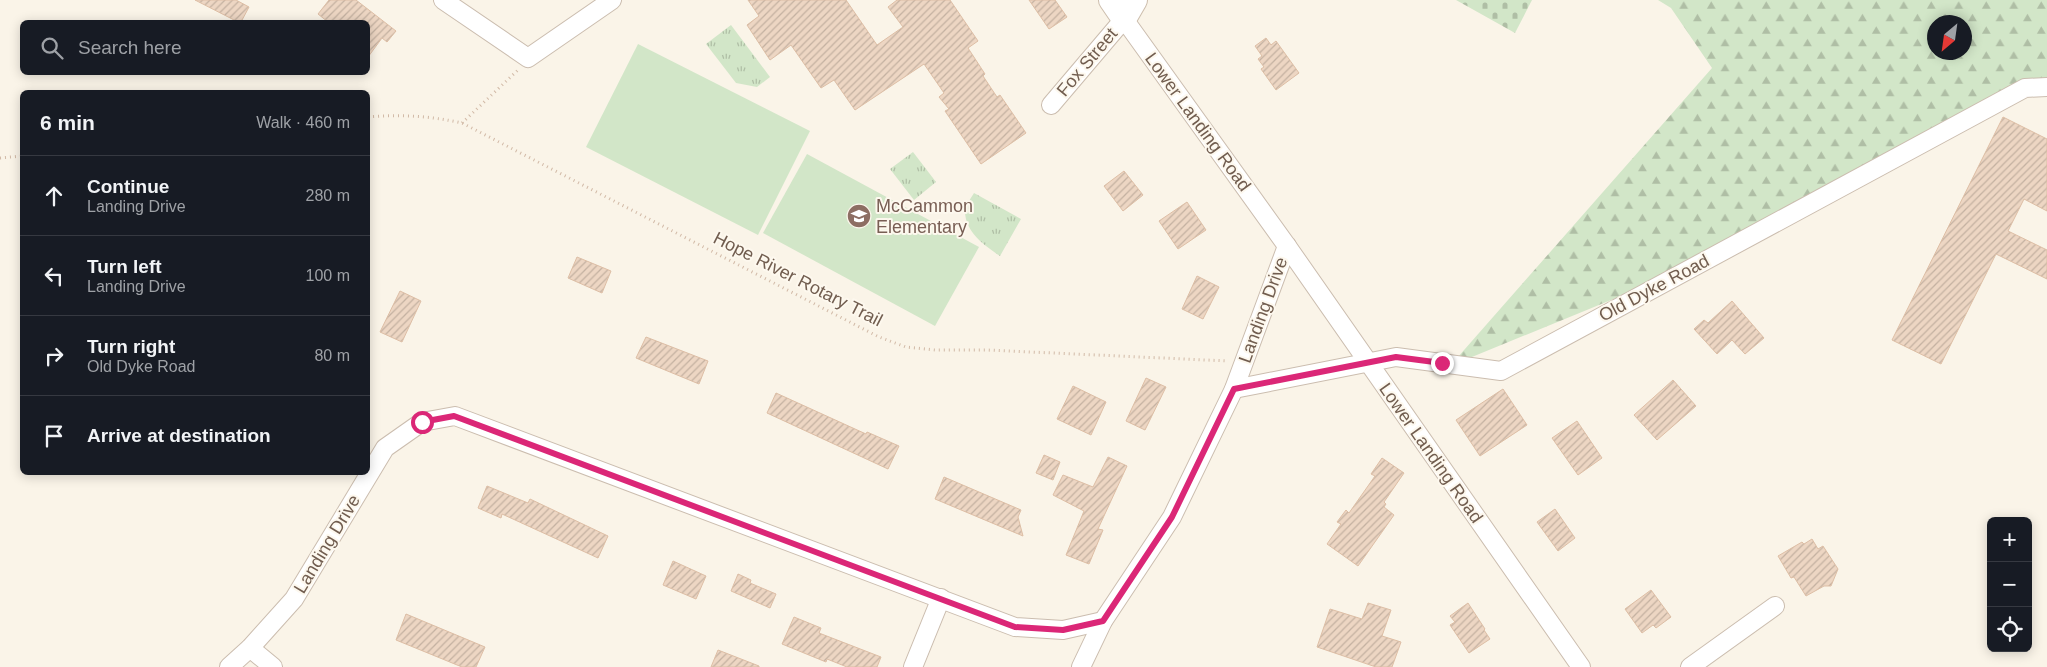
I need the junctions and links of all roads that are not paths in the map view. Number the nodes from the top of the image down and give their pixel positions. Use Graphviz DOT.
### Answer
graph roads {
  1 [pos="443,0"];
  2 [pos="612,0"];
  3 [pos="1123,6"];
  4 [pos="2047,87"];
  5 [pos="1051,105"];
  6 [pos="1287,246"];
  7 [pos="1368,364"];
  8 [pos="1234,389"];
  9 [pos="370,473"];
  10 [pos="369,475"];
  11 [pos="941,598"];
  12 [pos="1775,606"];
  13 [pos="1103,621"];
  14 [pos="250,648"];
  15 [pos="229,667"];
  16 [pos="273,667"];
  17 [pos="913,667"];
  18 [pos="1081,667"];
  19 [pos="1581,667"];
  20 [pos="1690,667"];
  1 -- 2 [label="street"];
  3 -- 5 [label="street, Fox Street"];
  3 -- 6 [label="street, Lower Landing Road"];
  4 -- 7 [label="street, Old Dyke Road"];
  6 -- 7 [label="street, Lower Landing Road"];
  6 -- 8 [label="street, Landing Drive"];
  7 -- 8 [label="street, Old Dyke Road"];
  7 -- 19 [label="street, Lower Landing Road"];
  8 -- 13 [label="street, Landing Drive"];
  9 -- 11 [label="street, Landing Drive"];
  10 -- 14 [label="street, Landing Drive"];
  11 -- 13 [label="street, Landing Drive"];
  11 -- 17 [label="street"];
  12 -- 20 [label="street"];
  13 -- 18 [label="street"];
  14 -- 15 [label="street, Landing Drive"];
  14 -- 16 [label="street"];
}
